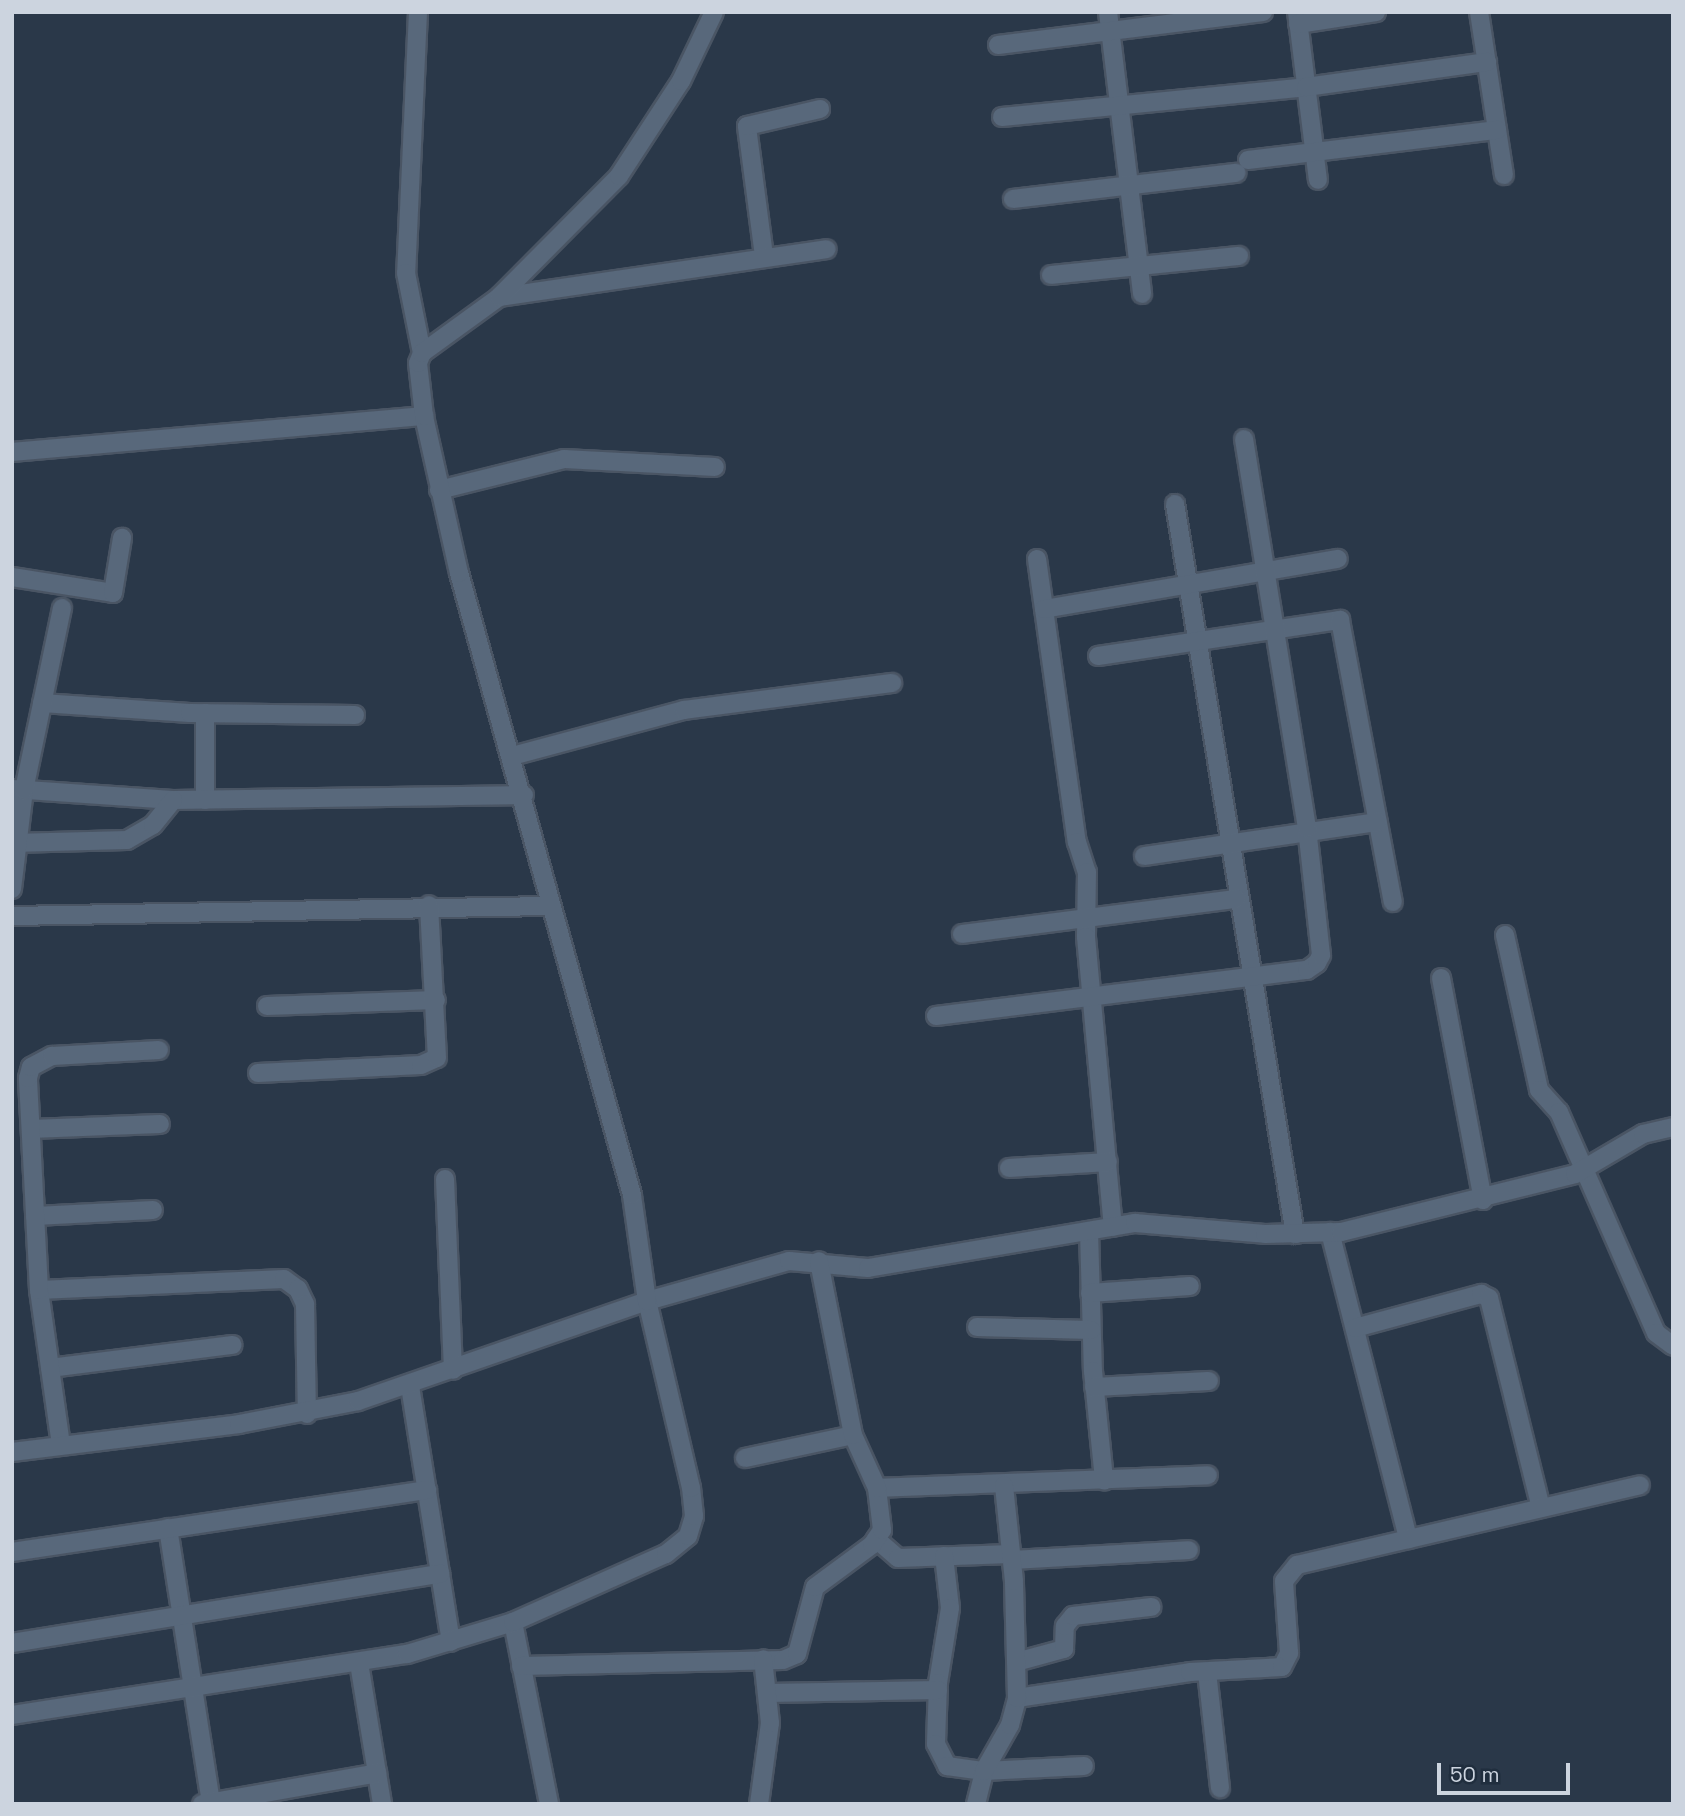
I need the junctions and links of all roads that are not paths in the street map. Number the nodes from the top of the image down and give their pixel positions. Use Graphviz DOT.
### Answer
graph roads {
  1 [pos="418,12"];
  2 [pos="714,12"];
  3 [pos="1108,12"];
  4 [pos="1263,12"];
  5 [pos="1376,12"];
  6 [pos="1479,12"];
  7 [pos="1297,18"];
  8 [pos="1111,33"];
  9 [pos="998,45"];
  10 [pos="1486,62"];
  11 [pos="1306,87"];
  12 [pos="1119,105"];
  13 [pos="821,109"];
  14 [pos="1002,117"];
  15 [pos="1497,130"];
  16 [pos="1315,153"];
  17 [pos="1504,175"];
  18 [pos="1318,180"];
  19 [pos="1129,184"];
  20 [pos="1013,199"];
  21 [pos="827,248"];
  22 [pos="764,256"];
  23 [pos="1239,256"];
  24 [pos="1139,267"];
  25 [pos="1051,275"];
  26 [pos="1142,294"];
  27 [pos="499,297"];
  28 [pos="422,353"];
  29 [pos="424,416"];
  30 [pos="1244,439"];
  31 [pos="12,452"];
  32 [pos="715,467"];
  33 [pos="439,490"];
  34 [pos="1175,504"];
  35 [pos="122,538"];
  36 [pos="1037,559"];
  37 [pos="1338,559"];
  38 [pos="1264,572"];
  39 [pos="12,577"];
  40 [pos="1189,585"];
  41 [pos="62,608"];
  42 [pos="1044,609"];
  43 [pos="1273,627"];
  44 [pos="1198,641"];
  45 [pos="1098,656"];
  46 [pos="892,683"];
  47 [pos="42,702"];
  48 [pos="205,713"];
  49 [pos="355,715"];
  50 [pos="512,755"];
  51 [pos="18,790"];
  52 [pos="523,795"];
  53 [pos="173,800"];
  54 [pos="205,800"];
  55 [pos="1378,822"];
  56 [pos="1307,828"];
  57 [pos="17,842"];
  58 [pos="1230,843"];
  59 [pos="1144,856"];
  60 [pos="12,890"];
  61 [pos="1237,899"];
  62 [pos="1393,902"];
  63 [pos="429,905"];
  64 [pos="549,905"];
  65 [pos="12,916"];
  66 [pos="1087,919"];
  67 [pos="962,934"];
  68 [pos="1505,935"];
  69 [pos="1249,977"];
  70 [pos="1441,978"];
  71 [pos="1093,999"];
  72 [pos="436,1000"];
  73 [pos="267,1006"];
  74 [pos="936,1016"];
  75 [pos="159,1050"];
  76 [pos="21,1073"];
  77 [pos="258,1073"];
  78 [pos="160,1124"];
  79 [pos="1673,1127"];
  80 [pos="31,1129"];
  81 [pos="1108,1162"];
  82 [pos="1009,1168"];
  83 [pos="1581,1171"];
  84 [pos="444,1180"];
  85 [pos="1483,1200"];
  86 [pos="153,1210"];
  87 [pos="34,1216"];
  88 [pos="1113,1227"];
  89 [pos="1089,1231"];
  90 [pos="1330,1232"];
  91 [pos="1295,1234"];
  92 [pos="819,1261"];
  93 [pos="1190,1286"];
  94 [pos="39,1290"];
  95 [pos="1090,1293"];
  96 [pos="648,1301"];
  97 [pos="977,1327"];
  98 [pos="1355,1328"];
  99 [pos="1091,1330"];
  100 [pos="233,1345"];
  101 [pos="1673,1346"];
  102 [pos="50,1368"];
  103 [pos="453,1370"];
  104 [pos="1209,1381"];
  105 [pos="410,1386"];
  106 [pos="1094,1387"];
  107 [pos="307,1414"];
  108 [pos="853,1435"];
  109 [pos="61,1445"];
  110 [pos="12,1452"];
  111 [pos="746,1458"];
  112 [pos="1208,1475"];
  113 [pos="1104,1480"];
  114 [pos="1640,1485"];
  115 [pos="1004,1486"];
  116 [pos="877,1488"];
  117 [pos="428,1490"];
  118 [pos="1541,1508"];
  119 [pos="168,1528"];
  120 [pos="876,1539"];
  121 [pos="1408,1539"];
  122 [pos="1189,1550"];
  123 [pos="12,1552"];
  124 [pos="944,1556"];
  125 [pos="1011,1557"];
  126 [pos="440,1574"];
  127 [pos="1151,1607"];
  128 [pos="183,1616"];
  129 [pos="513,1622"];
  130 [pos="451,1642"];
  131 [pos="12,1643"];
  132 [pos="763,1659"];
  133 [pos="1016,1662"];
  134 [pos="359,1663"];
  135 [pos="521,1666"];
  136 [pos="1207,1672"];
  137 [pos="194,1686"];
  138 [pos="938,1690"];
  139 [pos="768,1693"];
  140 [pos="1017,1698"];
  141 [pos="12,1715"];
  142 [pos="1084,1766"];
  143 [pos="984,1771"];
  144 [pos="377,1773"];
  145 [pos="1220,1788"];
  146 [pos="208,1803"];
  147 [pos="382,1804"];
  148 [pos="550,1804"];
  149 [pos="759,1804"];
  150 [pos="976,1804"];
  1 -- 28 [label="street"];
  2 -- 27 [label="street"];
  3 -- 8 [label="street"];
  4 -- 8 [label="street"];
  5 -- 7 [label="street"];
  6 -- 10 [label="street"];
  7 -- 11 [label="street"];
  8 -- 9 [label="street"];
  8 -- 12 [label="street"];
  10 -- 11 [label="street"];
  10 -- 15 [label="street"];
  11 -- 12 [label="street"];
  11 -- 16 [label="street"];
  12 -- 14 [label="street"];
  12 -- 19 [label="street"];
  13 -- 22 [label="street"];
  15 -- 16 [label="street"];
  15 -- 17 [label="street"];
  16 -- 18 [label="street"];
  16 -- 19 [label="street"];
  19 -- 20 [label="street"];
  19 -- 24 [label="street"];
  21 -- 22 [label="street"];
  22 -- 27 [label="street"];
  23 -- 24 [label="street"];
  24 -- 25 [label="street"];
  24 -- 26 [label="street"];
  27 -- 28 [label="street"];
  28 -- 29 [label="street"];
  29 -- 31 [label="street"];
  29 -- 33 [label="street"];
  30 -- 38 [label="street"];
  32 -- 33 [label="street"];
  33 -- 50 [label="street"];
  34 -- 40 [label="street"];
  35 -- 39 [label="street"];
  36 -- 42 [label="street"];
  37 -- 38 [label="street"];
  38 -- 40 [label="street"];
  38 -- 43 [label="street"];
  40 -- 42 [label="street"];
  40 -- 44 [label="street"];
  41 -- 47 [label="street"];
  42 -- 66 [label="street"];
  43 -- 44 [label="street"];
  43 -- 55 [label="street"];
  43 -- 56 [label="street"];
  44 -- 45 [label="street"];
  44 -- 58 [label="street"];
  46 -- 50 [label="street"];
  47 -- 48 [label="street"];
  47 -- 51 [label="street"];
  48 -- 49 [label="street"];
  48 -- 54 [label="street"];
  50 -- 52 [label="street"];
  51 -- 53 [label="street"];
  51 -- 57 [label="street"];
  52 -- 54 [label="street"];
  52 -- 64 [label="street"];
  53 -- 54 [label="street"];
  53 -- 57 [label="street"];
  55 -- 56 [label="street"];
  55 -- 62 [label="street"];
  56 -- 58 [label="street"];
  56 -- 69 [label="street"];
  57 -- 60 [label="street"];
  58 -- 59 [label="street"];
  58 -- 61 [label="street"];
  61 -- 66 [label="street"];
  61 -- 69 [label="street"];
  63 -- 64 [label="street"];
  63 -- 65 [label="street"];
  63 -- 72 [label="street"];
  64 -- 96 [label="street"];
  66 -- 67 [label="street"];
  66 -- 71 [label="street"];
  68 -- 83 [label="street"];
  69 -- 71 [label="street"];
  69 -- 91 [label="street"];
  70 -- 85 [label="street"];
  71 -- 74 [label="street"];
  71 -- 81 [label="street"];
  72 -- 73 [label="street"];
  72 -- 77 [label="street"];
  75 -- 76 [label="street"];
  76 -- 80 [label="street"];
  78 -- 80 [label="street"];
  79 -- 83 [label="street"];
  80 -- 87 [label="street"];
  81 -- 82 [label="street"];
  81 -- 88 [label="street"];
  83 -- 85 [label="street"];
  83 -- 101 [label="street"];
  84 -- 103 [label="street"];
  85 -- 90 [label="street"];
  86 -- 87 [label="street"];
  87 -- 94 [label="street"];
  88 -- 89 [label="street"];
  88 -- 91 [label="street"];
  89 -- 92 [label="street"];
  89 -- 95 [label="street"];
  90 -- 91 [label="street"];
  90 -- 98 [label="street"];
  92 -- 96 [label="street"];
  92 -- 108 [label="street"];
  93 -- 95 [label="street"];
  94 -- 102 [label="street"];
  94 -- 107 [label="street"];
  95 -- 99 [label="street"];
  96 -- 103 [label="street"];
  96 -- 129 [label="street"];
  97 -- 99 [label="street"];
  98 -- 118 [label="street"];
  98 -- 121 [label="street"];
  99 -- 106 [label="street"];
  100 -- 102 [label="street"];
  102 -- 109 [label="street"];
  103 -- 105 [label="street"];
  104 -- 106 [label="street"];
  105 -- 107 [label="street"];
  105 -- 117 [label="street"];
  106 -- 113 [label="street"];
  107 -- 109 [label="street"];
  108 -- 111 [label="street"];
  108 -- 116 [label="street"];
  109 -- 110 [label="street"];
  112 -- 113 [label="street"];
  113 -- 115 [label="street"];
  114 -- 118 [label="street"];
  115 -- 116 [label="street"];
  115 -- 125 [label="street"];
  116 -- 120 [label="street"];
  117 -- 119 [label="street"];
  117 -- 126 [label="street"];
  118 -- 121 [label="street"];
  119 -- 123 [label="street"];
  119 -- 128 [label="street"];
  120 -- 124 [label="street"];
  120 -- 132 [label="street"];
  121 -- 136 [label="street"];
  122 -- 125 [label="street"];
  124 -- 125 [label="street"];
  124 -- 138 [label="street"];
  125 -- 133 [label="street"];
  126 -- 128 [label="street"];
  126 -- 130 [label="street"];
  127 -- 133 [label="street"];
  128 -- 131 [label="street"];
  128 -- 137 [label="street"];
  129 -- 130 [label="street"];
  129 -- 135 [label="street"];
  130 -- 134 [label="street"];
  132 -- 135 [label="street"];
  132 -- 139 [label="street"];
  133 -- 140 [label="street"];
  134 -- 137 [label="street"];
  134 -- 144 [label="street"];
  135 -- 148 [label="street"];
  136 -- 140 [label="street"];
  136 -- 145 [label="street"];
  137 -- 141 [label="street"];
  137 -- 146 [label="street"];
  138 -- 139 [label="street"];
  138 -- 143 [label="street"];
  139 -- 149 [label="street"];
  140 -- 143 [label="street"];
  142 -- 143 [label="street"];
  143 -- 150 [label="street"];
  144 -- 146 [label="street"];
  144 -- 147 [label="street"];
}
